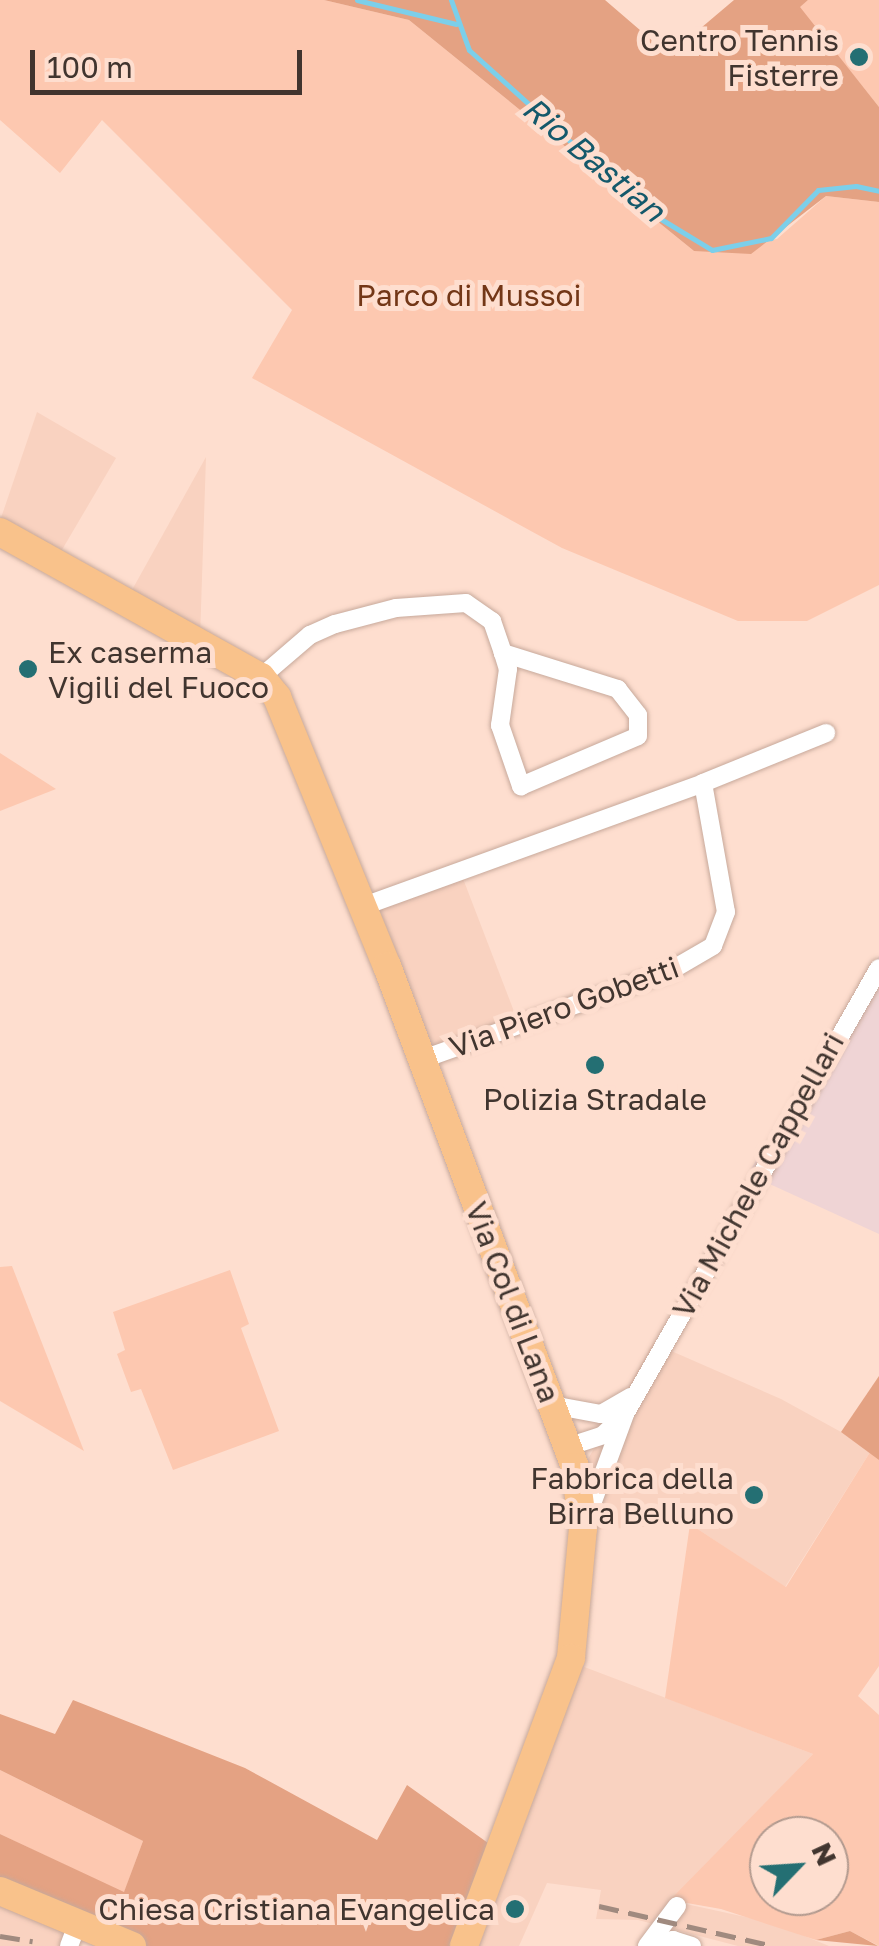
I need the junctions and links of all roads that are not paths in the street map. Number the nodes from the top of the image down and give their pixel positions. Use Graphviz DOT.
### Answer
graph roads {
  1 [pos="0,532"];
  2 [pos="503,652"];
  3 [pos="261,677"];
  4 [pos="826,733"];
  5 [pos="704,783"];
  6 [pos="364,906"];
  7 [pos="879,968"];
  8 [pos="422,1059"];
  9 [pos="552,1406"];
  10 [pos="620,1411"];
  11 [pos="566,1443"];
  12 [pos="584,1528"];
  13 [pos="0,1891"];
  14 [pos="677,1906"];
  15 [pos="73,1934"];
  16 [pos="132,1946"];
  17 [pos="464,1946"];
  18 [pos="650,1946"];
  19 [pos="692,1946"];
  1 -- 3 [label="main road"];
  2 -- 2 [label="street"];
  2 -- 3 [label="street"];
  3 -- 6 [label="main road, Via Col di Lana"];
  4 -- 5 [label="street"];
  5 -- 6 [label="street"];
  5 -- 8 [label="street, Via Piero Gobetti"];
  6 -- 8 [label="main road, Via Col di Lana"];
  7 -- 10 [label="street, Via Michele Cappellari"];
  8 -- 9 [label="main road, Via Col di Lana"];
  9 -- 10 [label="street"];
  9 -- 11 [label="main road, Via Col di Lana"];
  10 -- 11 [label="street"];
  10 -- 12 [label="street, Via Michele Cappellari"];
  11 -- 12 [label="main road, Via Col di Lana"];
  12 -- 17 [label="main road, Via Col di Lana"];
  13 -- 15 [label="main road"];
  14 -- 18 [label="street"];
  15 -- 16 [label="main road"];
  18 -- 19 [label="street"];
}
